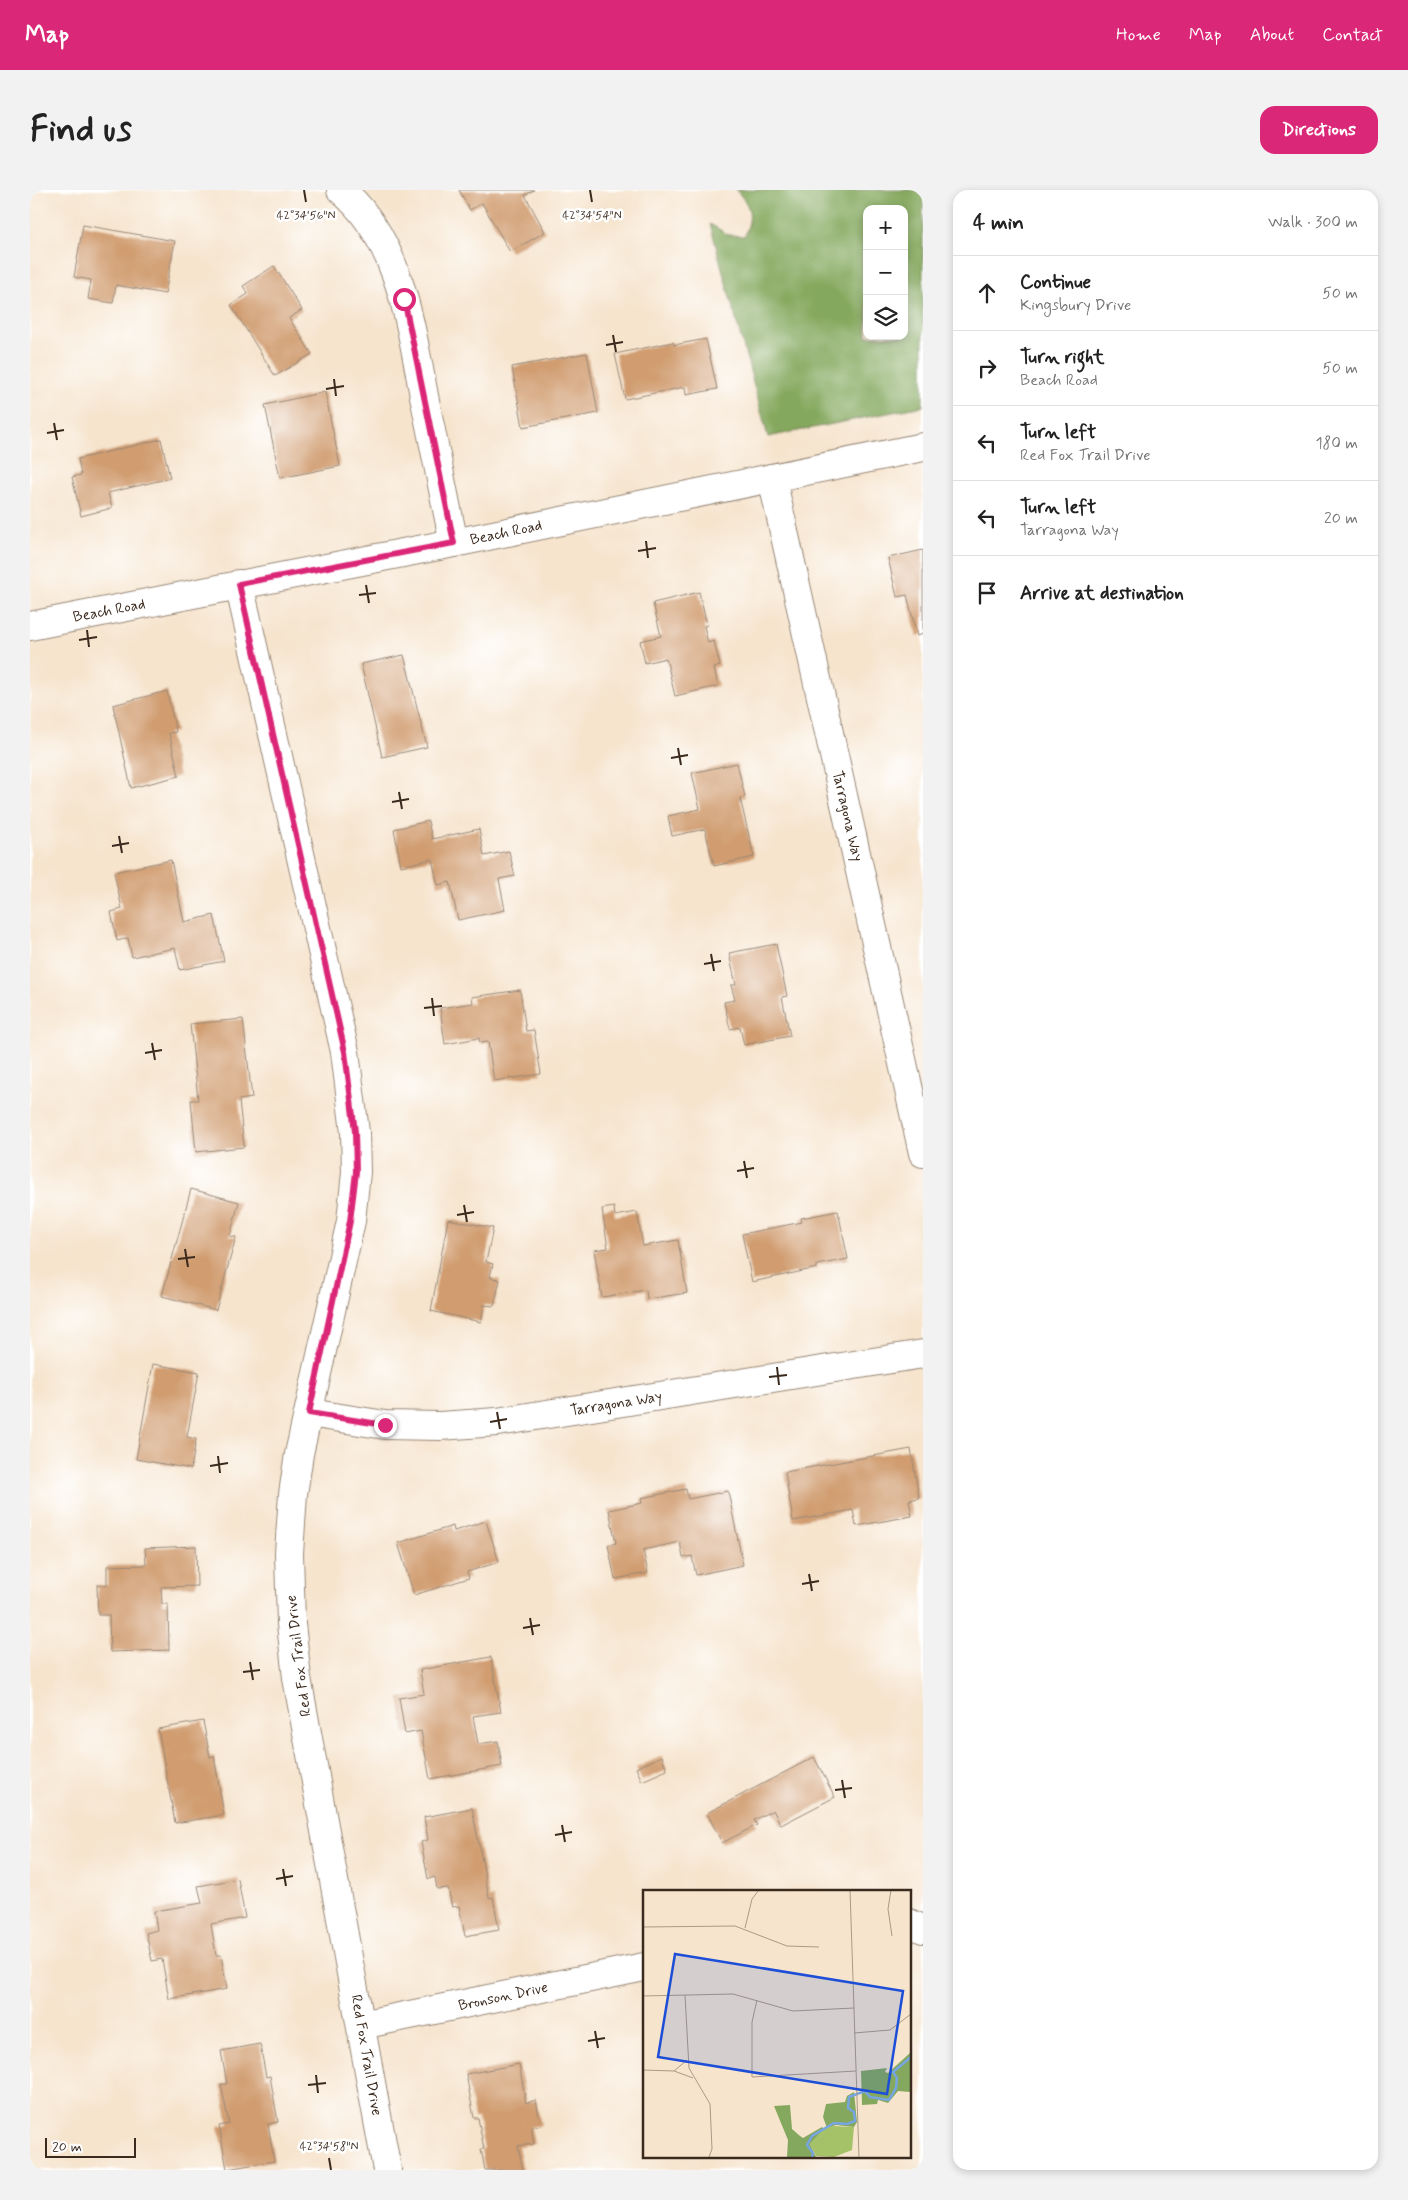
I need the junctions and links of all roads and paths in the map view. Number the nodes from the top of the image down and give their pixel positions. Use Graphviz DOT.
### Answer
graph roads {
  1 [pos="341,190"];
  2 [pos="923,447"];
  3 [pos="772,478"];
  4 [pos="454,543"];
  5 [pos="239,584"];
  6 [pos="30,626"];
  7 [pos="923,1153"];
  8 [pos="923,1354"];
  9 [pos="309,1413"];
  10 [pos="923,1912"];
  11 [pos="911,1916"];
  12 [pos="911,1924"];
  13 [pos="923,1929"];
  14 [pos="643,1967"];
  15 [pos="361,2025"];
  16 [pos="388,2170"];
  1 -- 4 [label="street"];
  2 -- 3 [label="street, Beach Road"];
  3 -- 4 [label="street, Beach Road"];
  3 -- 7 [label="street, Tarragona Way"];
  4 -- 5 [label="street, Beach Road"];
  5 -- 6 [label="street, Beach Road"];
  5 -- 9 [label="street, Red Fox Trail Drive"];
  8 -- 9 [label="street, Tarragona Way"];
  9 -- 15 [label="street, Red Fox Trail Drive"];
  10 -- 11 [label="street"];
  12 -- 13 [label="street"];
  14 -- 15 [label="street, Bronson Drive"];
  15 -- 16 [label="street, Red Fox Trail Drive"];
}
